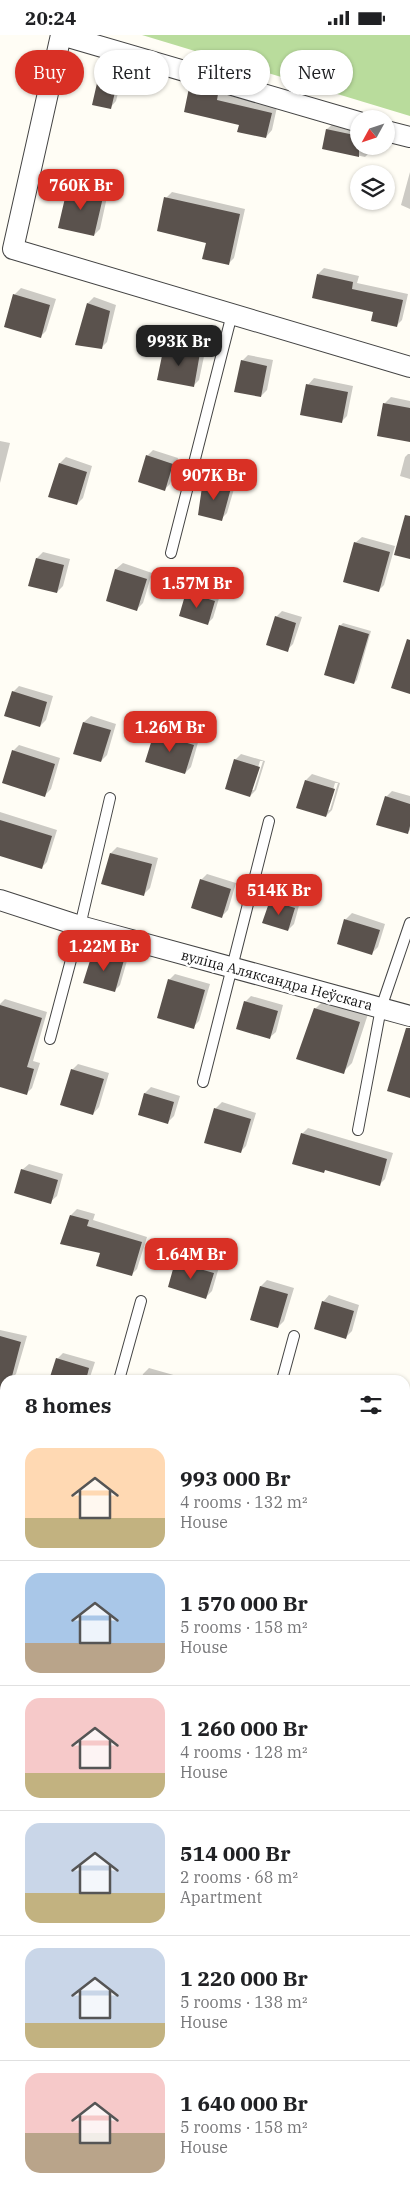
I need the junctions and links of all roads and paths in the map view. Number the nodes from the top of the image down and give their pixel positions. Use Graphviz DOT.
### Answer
graph roads {
  1 [pos="350,120"];
  2 [pos="395,133"];
  3 [pos="410,137"];
  4 [pos="7,251"];
  5 [pos="232,314"];
  6 [pos="410,367"];
  7 [pos="171,553"];
  8 [pos="110,798"];
  9 [pos="269,821"];
  10 [pos="0,900"];
  11 [pos="410,923"];
  12 [pos="80,926"];
  13 [pos="231,967"];
  14 [pos="381,1008"];
  15 [pos="410,1016"];
  16 [pos="50,1039"];
  17 [pos="203,1082"];
  18 [pos="358,1129"];
  19 [pos="141,1301"];
  20 [pos="294,1335"];
  21 [pos="121,1375"];
  22 [pos="283,1375"];
  1 -- 4 [label="street"];
  2 -- 3 [label="street"];
  4 -- 5 [label="street"];
  5 -- 6 [label="street"];
  5 -- 7 [label="lane"];
  8 -- 12 [label="lane"];
  9 -- 13 [label="lane"];
  10 -- 12 [label="street, вуліца Аляксандра Неўскага"];
  11 -- 14 [label="lane"];
  12 -- 13 [label="street, вуліца Аляксандра Неўскага"];
  12 -- 16 [label="lane"];
  13 -- 14 [label="street, вуліца Аляксандра Неўскага"];
  13 -- 17 [label="lane"];
  14 -- 15 [label="street, вуліца Аляксандра Неўскага"];
  14 -- 18 [label="lane"];
  19 -- 21 [label="lane"];
  20 -- 22 [label="lane"];
}
